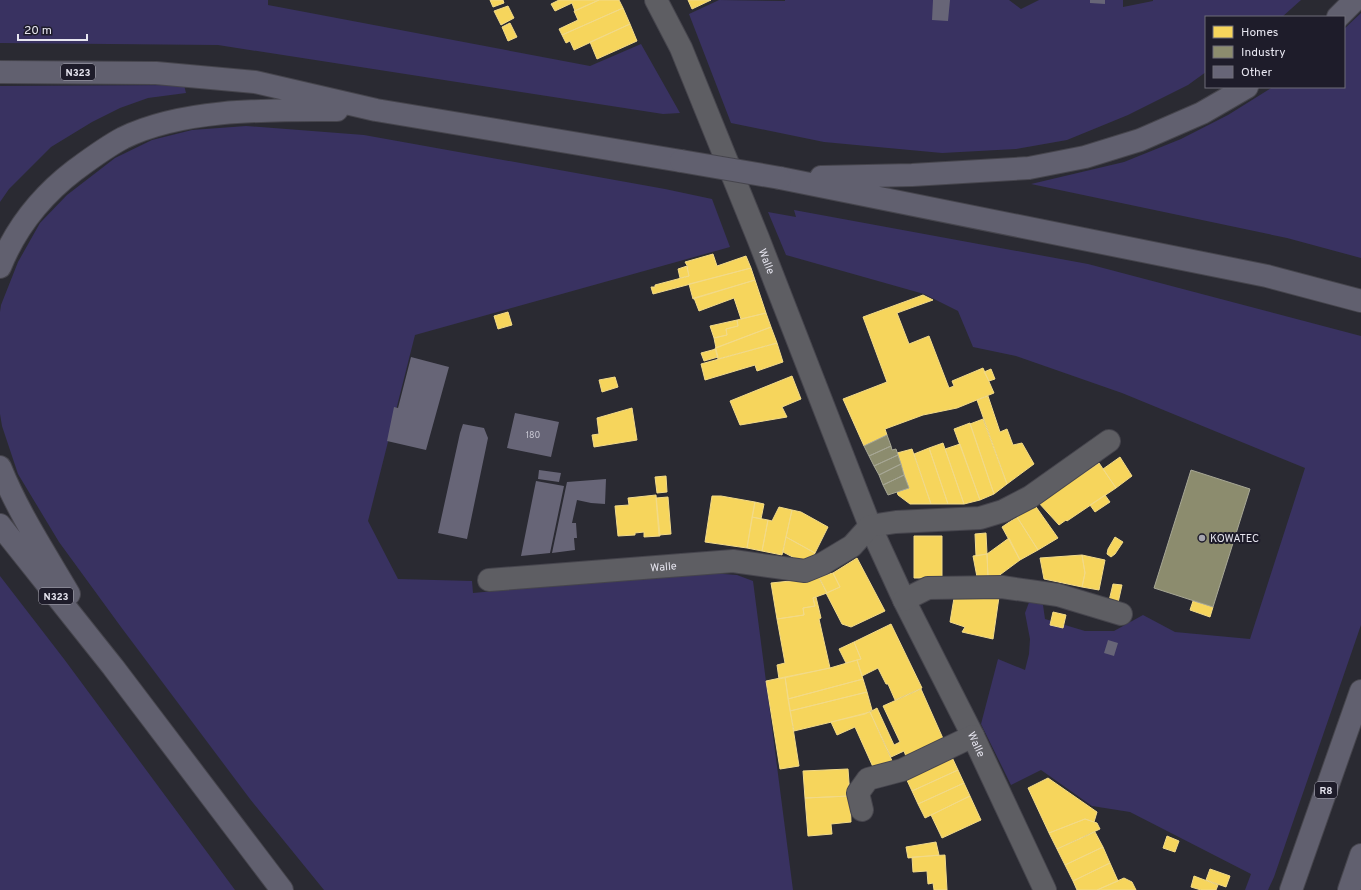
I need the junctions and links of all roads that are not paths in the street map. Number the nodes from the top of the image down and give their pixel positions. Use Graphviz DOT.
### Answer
graph roads {
  1 [pos="656,0"];
  2 [pos="1355,0"];
  3 [pos="1339,16"];
  4 [pos="0,72"];
  5 [pos="1244,88"];
  6 [pos="376,110"];
  7 [pos="780,178"];
  8 [pos="0,267"];
  9 [pos="1361,301"];
  10 [pos="1108,441"];
  11 [pos="0,467"];
  12 [pos="0,525"];
  13 [pos="870,526"];
  14 [pos="489,580"];
  15 [pos="904,600"];
  16 [pos="1121,614"];
  17 [pos="113,667"];
  18 [pos="1361,691"];
  19 [pos="973,736"];
  20 [pos="862,810"];
  21 [pos="1361,854"];
  22 [pos="282,890"];
  23 [pos="1045,890"];
  24 [pos="1291,890"];
  25 [pos="1349,890"];
  1 -- 13 [label="street, Walle"];
  2 -- 3 [label="highway"];
  4 -- 6 [label="highway, N323"];
  5 -- 7 [label="highway"];
  6 -- 7 [label="highway, bridge"];
  6 -- 8 [label="highway"];
  7 -- 9 [label="highway"];
  10 -- 13 [label="street"];
  11 -- 17 [label="highway"];
  12 -- 17 [label="highway, N323"];
  13 -- 14 [label="street, Walle"];
  13 -- 15 [label="street, Walle"];
  15 -- 16 [label="street"];
  15 -- 19 [label="street, Walle"];
  17 -- 22 [label="highway"];
  18 -- 24 [label="highway, R8"];
  19 -- 20 [label="street"];
  19 -- 23 [label="street, Walle"];
  21 -- 25 [label="highway"];
}
